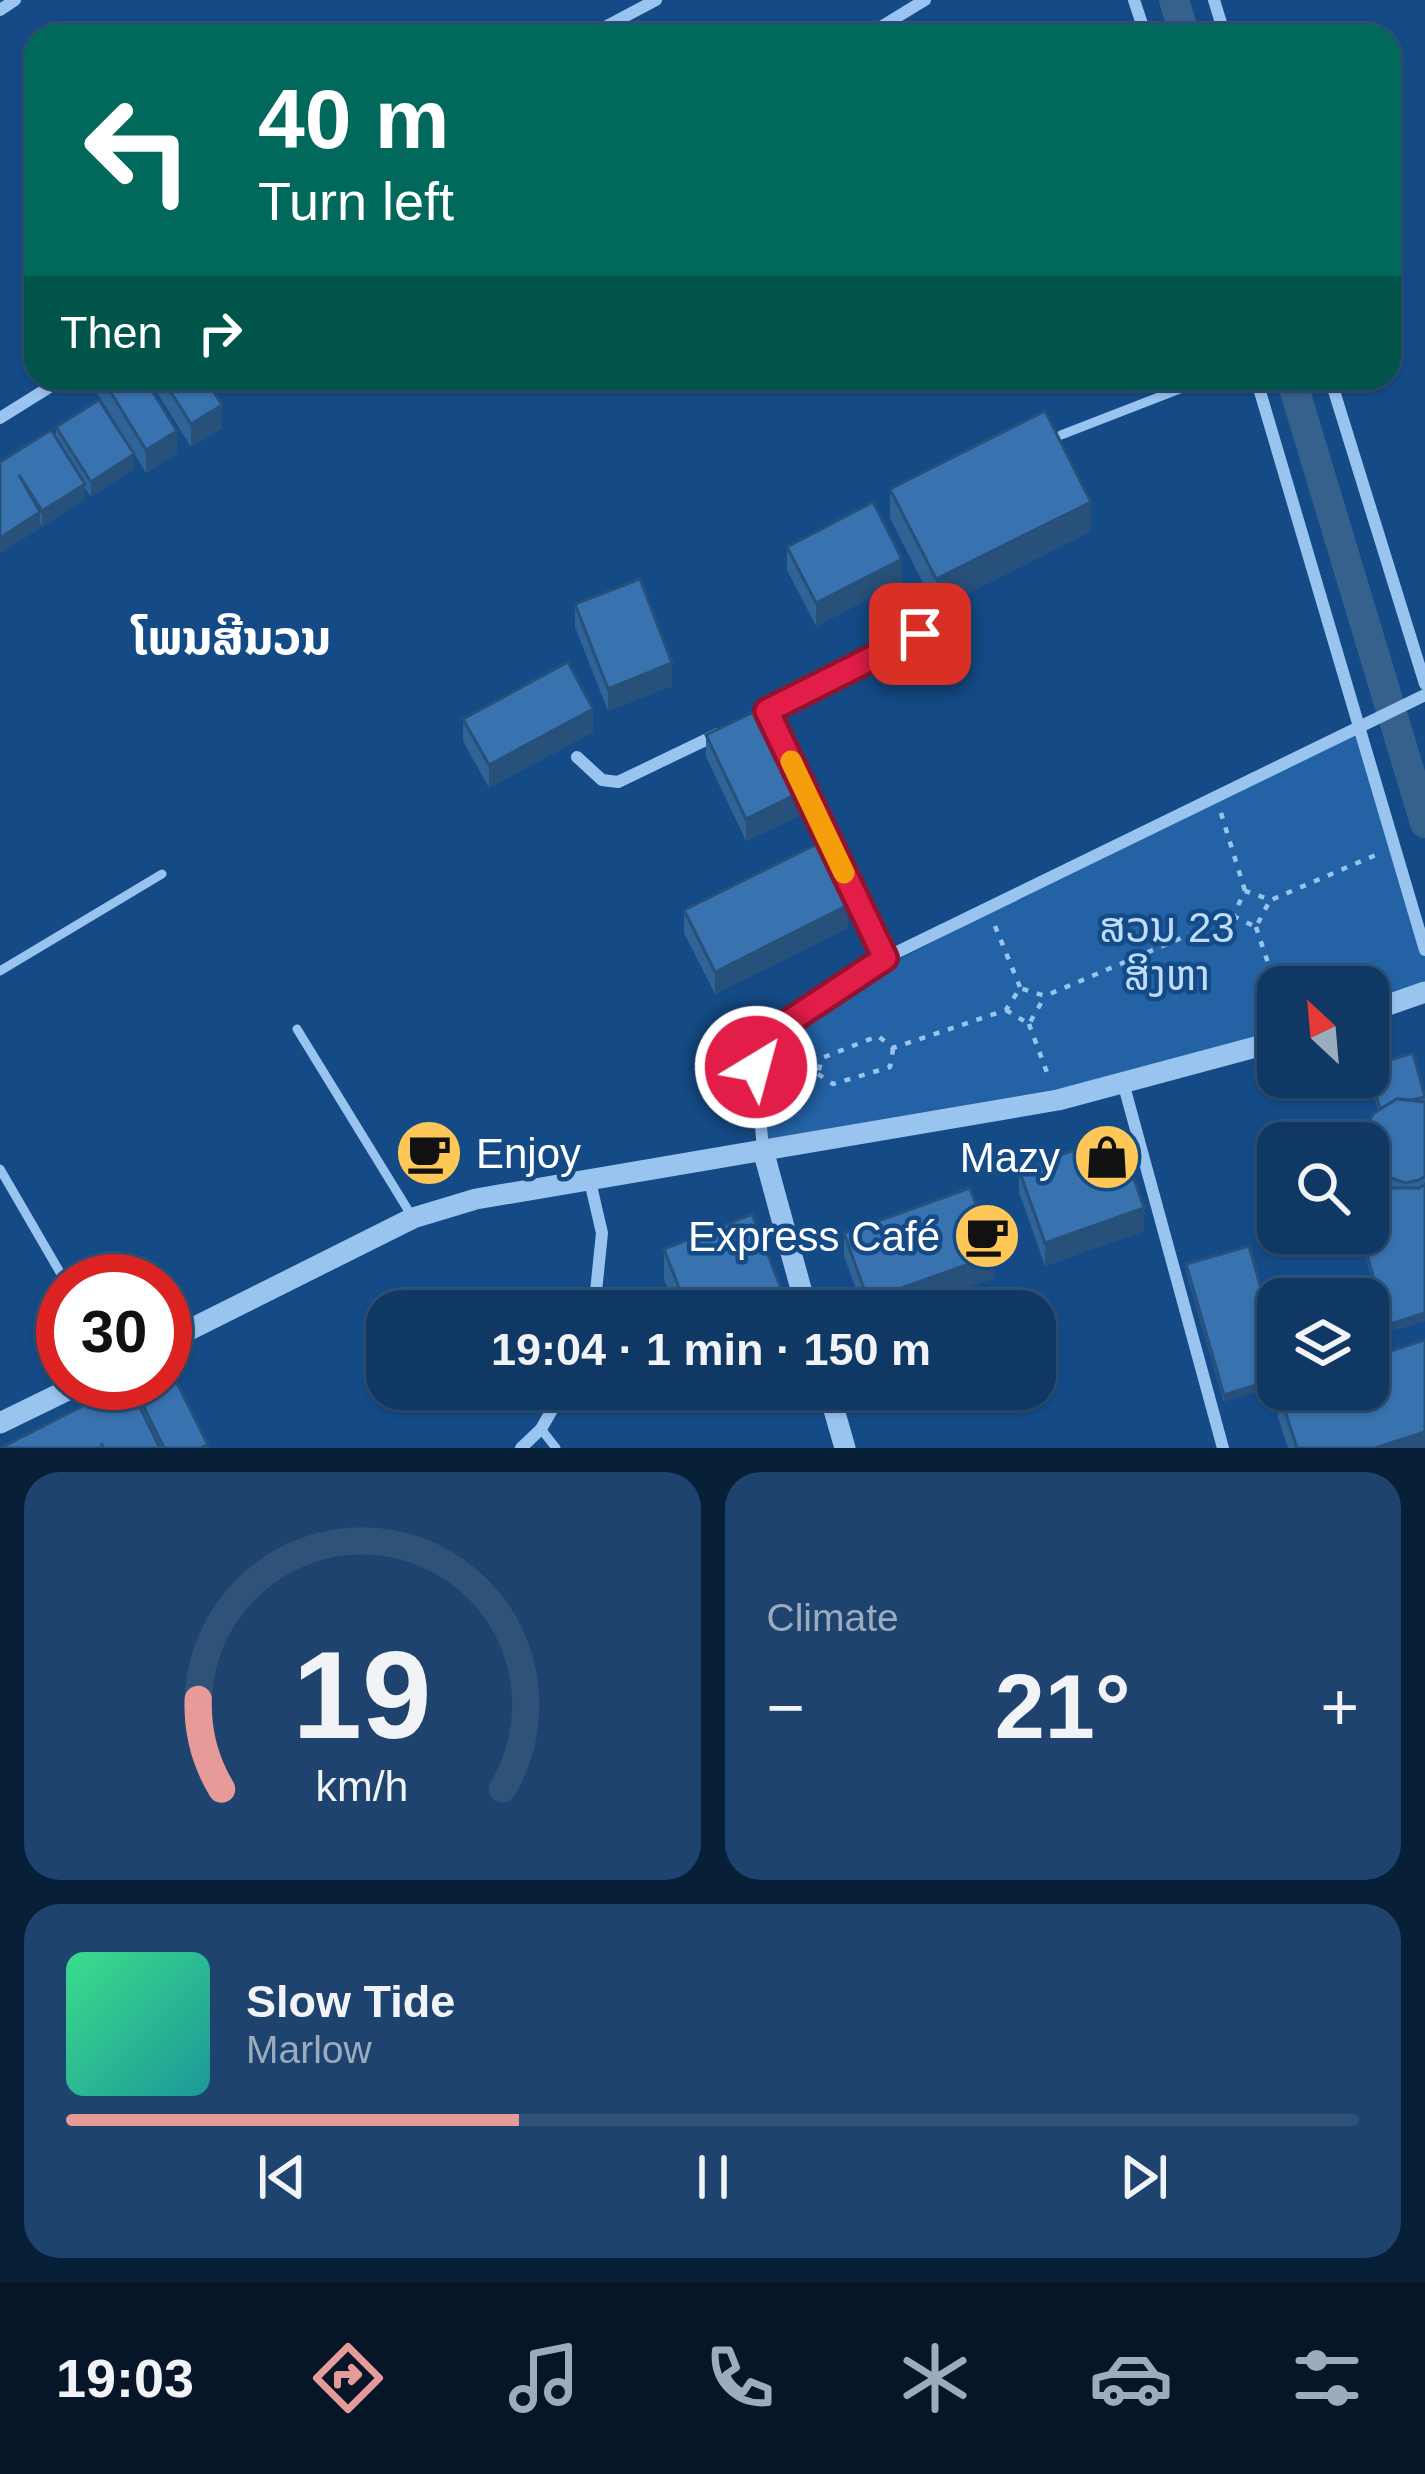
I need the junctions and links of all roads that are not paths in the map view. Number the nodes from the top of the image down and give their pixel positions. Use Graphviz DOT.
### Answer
graph roads {
  1 [pos="15,0"];
  2 [pos="656,0"];
  3 [pos="925,0"];
  4 [pos="0,10"];
  5 [pos="611,24"];
  6 [pos="886,24"];
  7 [pos="45,390"];
  8 [pos="1178,390"];
  9 [pos="1260,390"];
  10 [pos="1334,390"];
  11 [pos="0,418"];
  12 [pos="1061,436"];
  13 [pos="920,634"];
  14 [pos="1425,684"];
  15 [pos="1425,695"];
  16 [pos="767,711"];
  17 [pos="746,721"];
  18 [pos="1358,725"];
  19 [pos="724,731"];
  20 [pos="577,758"];
  21 [pos="162,874"];
  22 [pos="1425,950"];
  23 [pos="885,958"];
  24 [pos="0,970"];
  25 [pos="1418,995"];
  26 [pos="1389,1005"];
  27 [pos="297,1029"];
  28 [pos="1257,1047"];
  29 [pos="1124,1086"];
  30 [pos="763,1150"];
  31 [pos="0,1169"];
  32 [pos="589,1177"];
  33 [pos="412,1218"];
  34 [pos="49,1254"];
  35 [pos="596,1290"];
  36 [pos="801,1290"];
  37 [pos="192,1328"];
  38 [pos="36,1405"];
  39 [pos="551,1410"];
  40 [pos="835,1410"];
  41 [pos="0,1423"];
  42 [pos="541,1429"];
  43 [pos="521,1448"];
  44 [pos="556,1448"];
  45 [pos="845,1448"];
  46 [pos="1223,1448"];
  1 -- 4 [label="street"];
  2 -- 5 [label="street"];
  3 -- 6 [label="street"];
  7 -- 11 [label="street"];
  8 -- 12 [label="lane"];
  9 -- 18 [label="street"];
  10 -- 14 [label="street"];
  13 -- 16 [label="street"];
  15 -- 18 [label="street"];
  16 -- 17 [label="street"];
  16 -- 23 [label="street"];
  18 -- 22 [label="street"];
  18 -- 23 [label="street"];
  19 -- 20 [label="street"];
  21 -- 24 [label="lane"];
  23 -- 30 [label="street"];
  25 -- 26 [label="street"];
  27 -- 33 [label="lane"];
  28 -- 29 [label="street"];
  29 -- 30 [label="street"];
  29 -- 46 [label="street"];
  30 -- 32 [label="street"];
  30 -- 36 [label="street"];
  31 -- 34 [label="lane"];
  32 -- 33 [label="street"];
  32 -- 35 [label="street"];
  33 -- 37 [label="street"];
  38 -- 41 [label="street"];
  39 -- 42 [label="street"];
  40 -- 45 [label="street"];
  42 -- 43 [label="street"];
  42 -- 44 [label="lane"];
}
